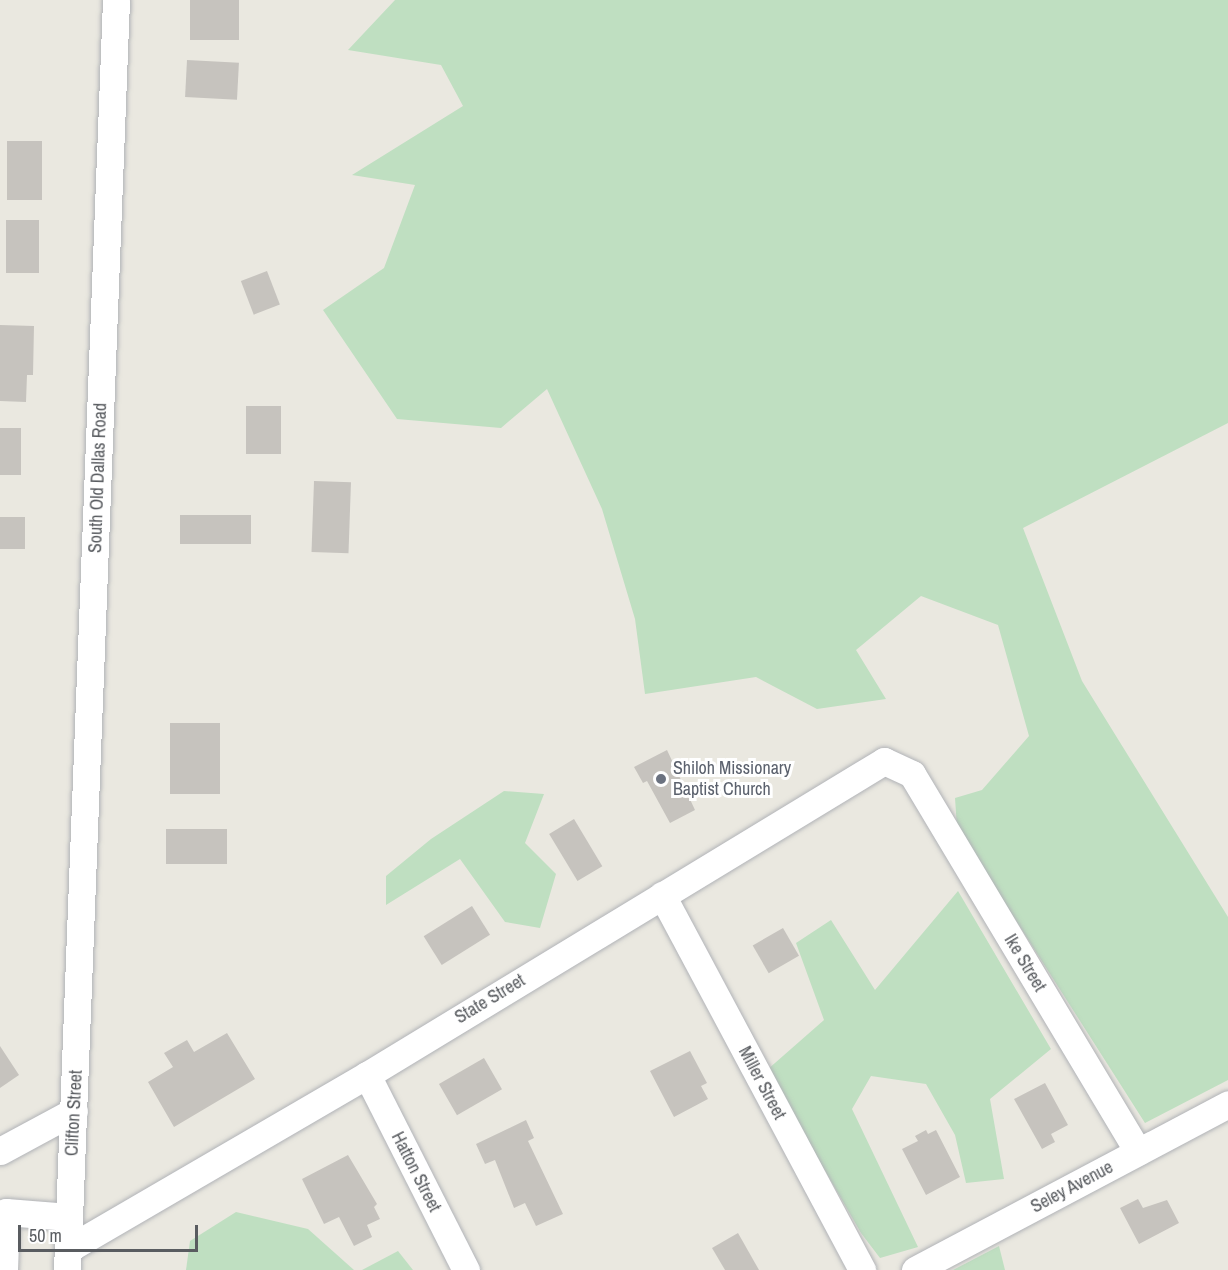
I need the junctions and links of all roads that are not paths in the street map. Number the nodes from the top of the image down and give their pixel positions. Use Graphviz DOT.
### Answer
graph roads {
  1 [pos="116,0"];
  2 [pos="912,774"];
  3 [pos="662,895"];
  4 [pos="81,956"];
  5 [pos="367,1075"];
  6 [pos="1228,1104"];
  7 [pos="74,1111"];
  8 [pos="0,1151"];
  9 [pos="1138,1152"];
  10 [pos="69,1217"];
  11 [pos="68,1260"];
  12 [pos="4,1270"];
  13 [pos="466,1270"];
  14 [pos="862,1270"];
  15 [pos="915,1270"];
  1 -- 4 [label="street, South Old Dallas Road"];
  2 -- 3 [label="street, State Street"];
  2 -- 9 [label="street, Ike Street"];
  3 -- 5 [label="street, State Street"];
  3 -- 14 [label="street, Miller Street"];
  4 -- 7 [label="street, Clifton Street"];
  5 -- 11 [label="street, State Street"];
  5 -- 13 [label="street, Hatton Street"];
  6 -- 9 [label="street, Seley Avenue"];
  7 -- 8 [label="street"];
  7 -- 10 [label="street, Clifton Street"];
  9 -- 15 [label="street, Seley Avenue"];
  10 -- 11 [label="street, Clifton Street"];
  10 -- 12 [label="street"];
}
